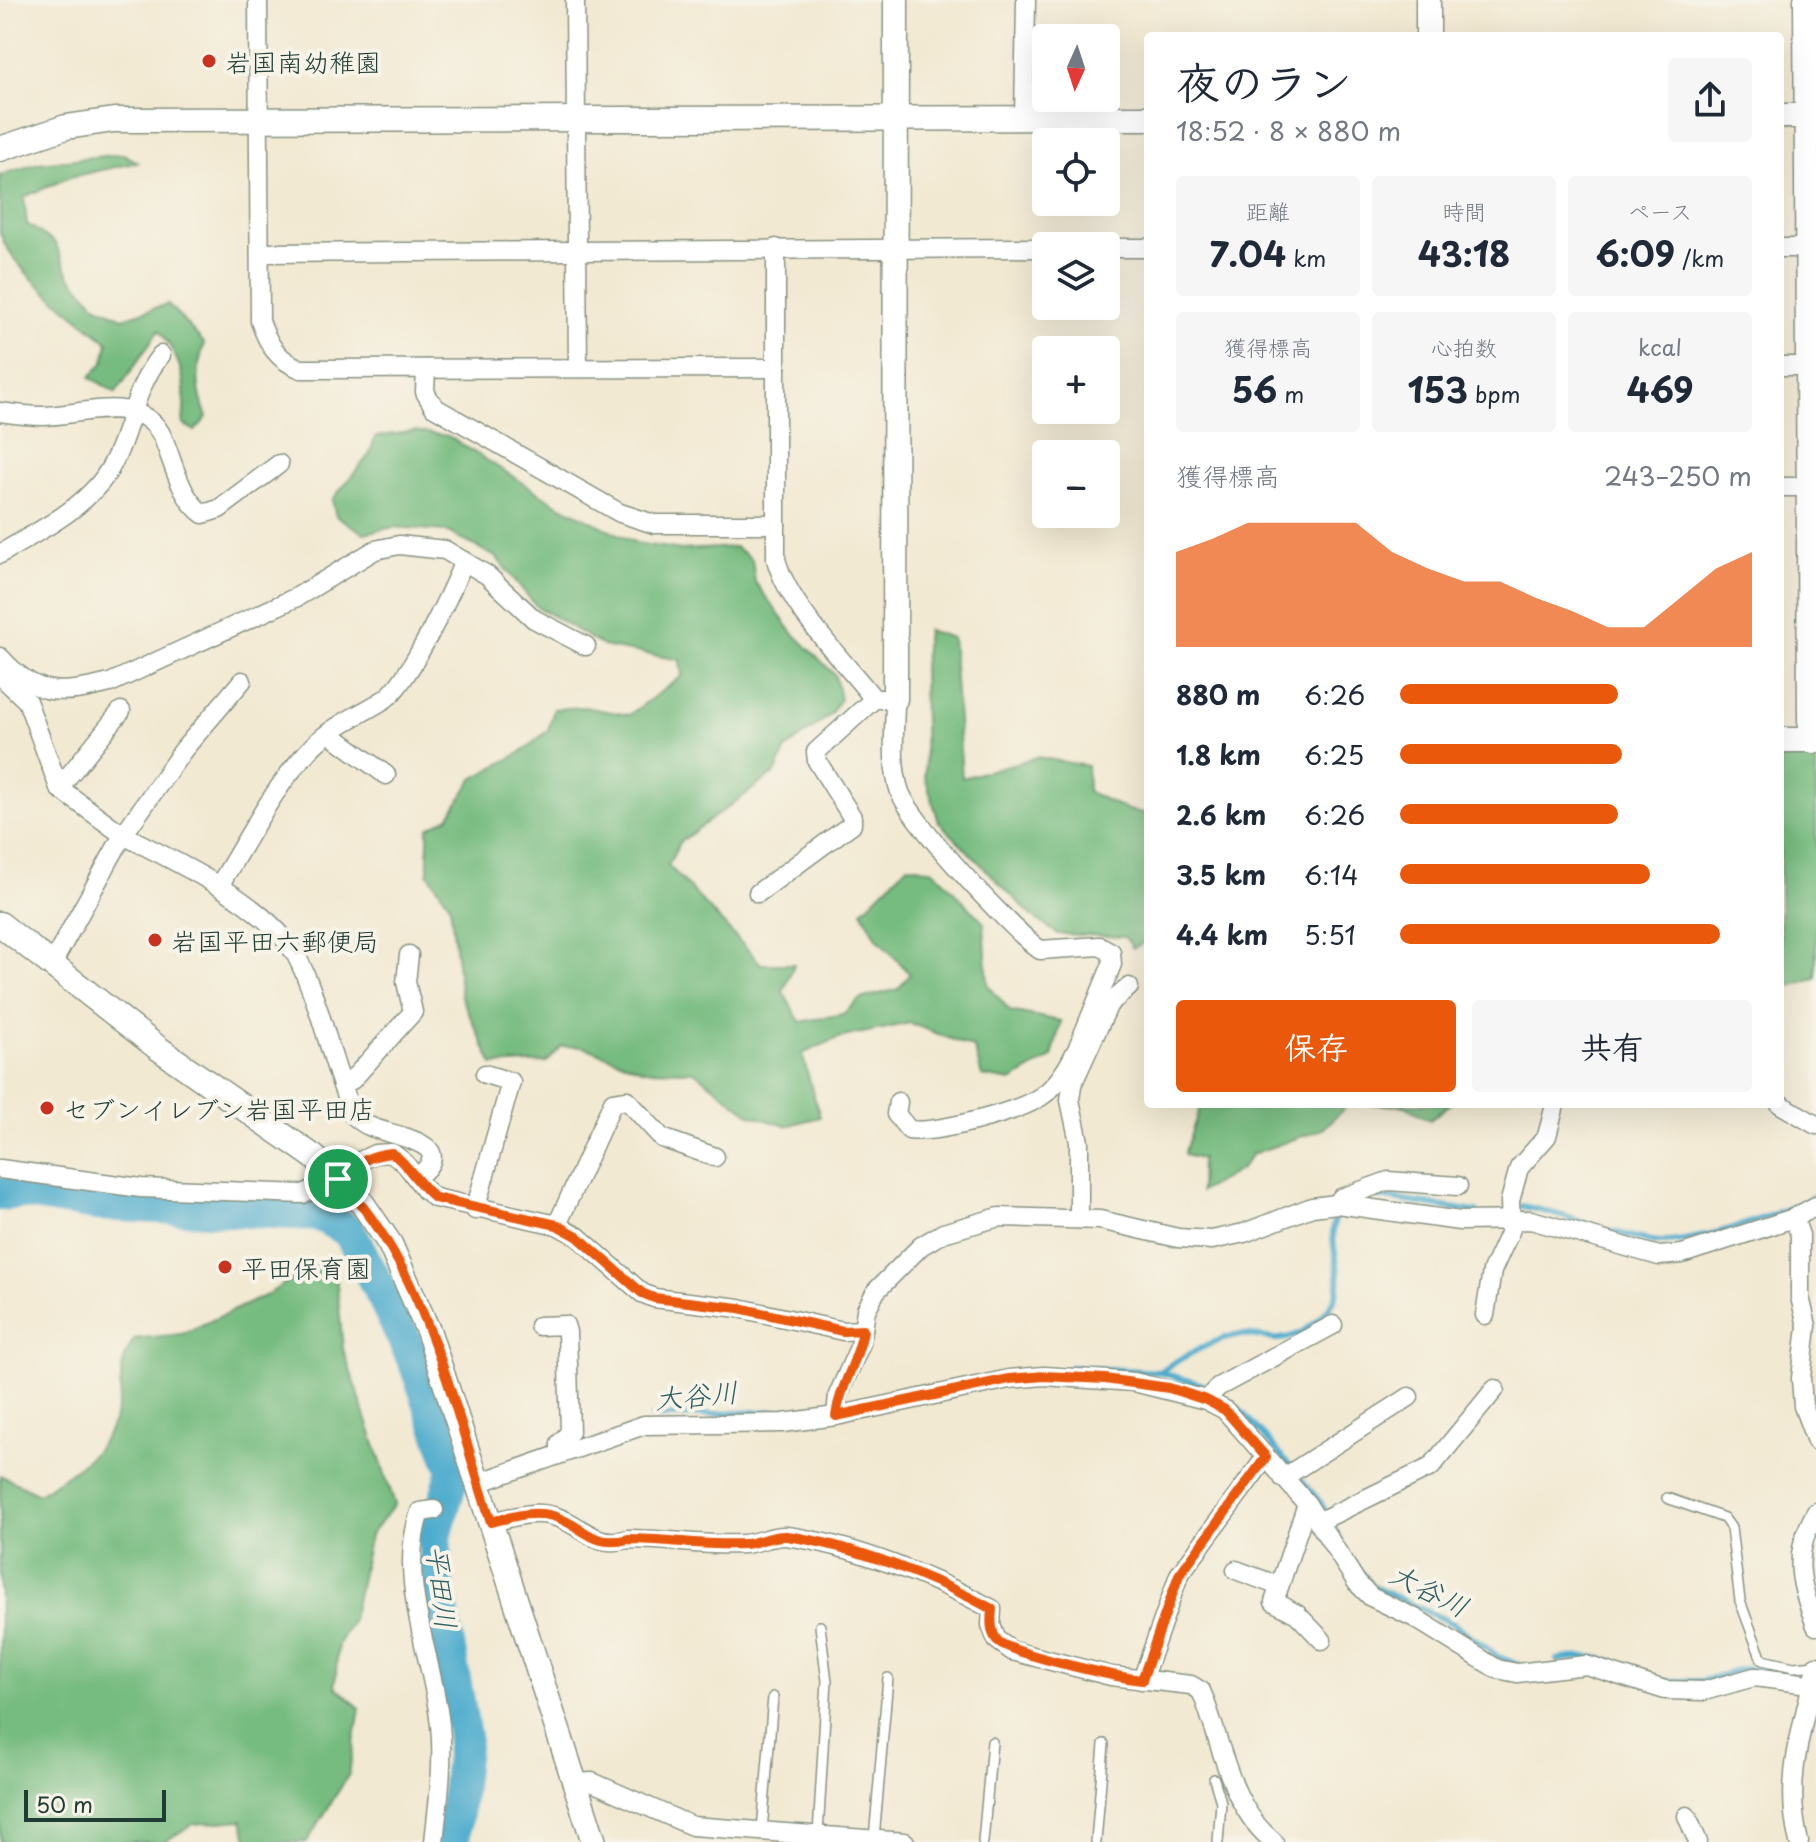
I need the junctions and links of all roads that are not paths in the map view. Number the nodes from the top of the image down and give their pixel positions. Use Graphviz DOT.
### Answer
graph roads {
  1 [pos="258,0"];
  2 [pos="575,0"];
  3 [pos="896,0"];
  4 [pos="1026,0"];
  5 [pos="1428,0"];
  6 [pos="1806,0"];
  7 [pos="1428,32"];
  8 [pos="1784,116"];
  9 [pos="1805,116"];
  10 [pos="1024,118"];
  11 [pos="1144,118"];
  12 [pos="577,119"];
  13 [pos="897,119"];
  14 [pos="259,121"];
  15 [pos="0,149"];
  16 [pos="776,248"];
  17 [pos="895,248"];
  18 [pos="1032,248"];
  19 [pos="1120,248"];
  20 [pos="1144,248"];
  21 [pos="1784,248"];
  22 [pos="1808,248"];
  23 [pos="577,249"];
  24 [pos="260,253"];
  25 [pos="161,355"];
  26 [pos="1784,366"];
  27 [pos="1813,366"];
  28 [pos="578,368"];
  29 [pos="776,368"];
  30 [pos="426,369"];
  31 [pos="0,412"];
  32 [pos="130,413"];
  33 [pos="279,464"];
  34 [pos="1784,487"];
  35 [pos="1809,487"];
  36 [pos="776,524"];
  37 [pos="0,554"];
  38 [pos="464,561"];
  39 [pos="586,646"];
  40 [pos="0,657"];
  41 [pos="0,675"];
  42 [pos="242,681"];
  43 [pos="884,699"];
  44 [pos="121,711"];
  45 [pos="329,733"];
  46 [pos="1784,740"];
  47 [pos="1815,740"];
  48 [pos="386,775"];
  49 [pos="59,788"];
  50 [pos="123,835"];
  51 [pos="220,884"];
  52 [pos="758,893"];
  53 [pos="0,924"];
  54 [pos="409,955"];
  55 [pos="52,964"];
  56 [pos="1129,987"];
  57 [pos="1083,1049"];
  58 [pos="485,1074"];
  59 [pos="342,1084"];
  60 [pos="898,1102"];
  61 [pos="1784,1106"];
  62 [pos="1554,1108"];
  63 [pos="1816,1125"];
  64 [pos="715,1157"];
  65 [pos="0,1169"];
  66 [pos="417,1177"];
  67 [pos="338,1179"];
  68 [pos="1458,1186"];
  69 [pos="1337,1204"];
  70 [pos="1816,1206"];
  71 [pos="475,1210"];
  72 [pos="1794,1218"];
  73 [pos="1079,1219"];
  74 [pos="1512,1220"];
  75 [pos="557,1225"];
  76 [pos="1485,1315"];
  77 [pos="1333,1325"];
  78 [pos="539,1326"];
  79 [pos="863,1330"];
  80 [pos="1495,1389"];
  81 [pos="1211,1394"];
  82 [pos="1809,1394"];
  83 [pos="1409,1397"];
  84 [pos="836,1416"];
  85 [pos="1816,1441"];
  86 [pos="560,1454"];
  87 [pos="1266,1457"];
  88 [pos="1289,1473"];
  89 [pos="478,1483"];
  90 [pos="1667,1498"];
  91 [pos="1307,1504"];
  92 [pos="434,1510"];
  93 [pos="1816,1512"];
  94 [pos="1327,1518"];
  95 [pos="491,1522"];
  96 [pos="1810,1536"];
  97 [pos="1236,1570"];
  98 [pos="1279,1586"];
  99 [pos="1816,1624"];
  100 [pos="820,1626"];
  101 [pos="1322,1640"];
  102 [pos="1816,1666"];
  103 [pos="888,1678"];
  104 [pos="1142,1680"];
  105 [pos="1813,1685"];
  106 [pos="773,1697"];
  107 [pos="992,1742"];
  108 [pos="1104,1744"];
  109 [pos="1214,1779"];
  110 [pos="575,1783"];
  111 [pos="1687,1816"];
  112 [pos="762,1831"];
  113 [pos="696,1834"];
  114 [pos="818,1835"];
  115 [pos="874,1839"];
  116 [pos="434,1842"];
  117 [pos="594,1842"];
  118 [pos="905,1842"];
  119 [pos="983,1842"];
  120 [pos="1096,1842"];
  121 [pos="1218,1842"];
  122 [pos="1274,1842"];
  123 [pos="1698,1842"];
  124 [pos="1799,1842"];
  1 -- 14 [label="street"];
  2 -- 12 [label="street"];
  3 -- 13 [label="street"];
  4 -- 10 [label="street"];
  5 -- 7 [label="street"];
  6 -- 9 [label="street"];
  8 -- 9 [label="street"];
  9 -- 22 [label="street"];
  10 -- 11 [label="street"];
  10 -- 13 [label="street"];
  12 -- 13 [label="street"];
  12 -- 14 [label="street"];
  12 -- 23 [label="street"];
  13 -- 17 [label="street"];
  14 -- 15 [label="street"];
  14 -- 24 [label="street"];
  16 -- 17 [label="street"];
  16 -- 23 [label="street"];
  16 -- 29 [label="street"];
  17 -- 18 [label="street"];
  17 -- 43 [label="street"];
  19 -- 20 [label="street"];
  21 -- 22 [label="street"];
  22 -- 27 [label="street"];
  23 -- 24 [label="street"];
  23 -- 28 [label="street"];
  24 -- 30 [label="street"];
  25 -- 32 [label="street"];
  26 -- 27 [label="street"];
  27 -- 35 [label="street"];
  28 -- 29 [label="street"];
  28 -- 30 [label="street"];
  29 -- 36 [label="street"];
  30 -- 36 [label="street"];
  31 -- 32 [label="street"];
  32 -- 33 [label="street"];
  32 -- 37 [label="street"];
  34 -- 35 [label="street"];
  35 -- 47 [label="street"];
  36 -- 43 [label="street"];
  38 -- 39 [label="street"];
  38 -- 40 [label="street"];
  38 -- 45 [label="street"];
  41 -- 49 [label="street"];
  42 -- 50 [label="street"];
  43 -- 52 [label="street"];
  43 -- 57 [label="street"];
  44 -- 49 [label="street"];
  45 -- 48 [label="street"];
  45 -- 51 [label="street"];
  46 -- 47 [label="street"];
  49 -- 50 [label="street"];
  50 -- 51 [label="street"];
  50 -- 55 [label="street"];
  51 -- 59 [label="street"];
  53 -- 55 [label="street"];
  54 -- 59 [label="street"];
  55 -- 67 [label="street"];
  56 -- 57 [label="street"];
  57 -- 60 [label="street"];
  57 -- 73 [label="street"];
  58 -- 71 [label="street"];
  59 -- 66 [label="street"];
  61 -- 63 [label="street"];
  62 -- 74 [label="street"];
  64 -- 75 [label="street"];
  65 -- 67 [label="street"];
  66 -- 67 [label="street"];
  66 -- 71 [label="street"];
  67 -- 89 [label="street"];
  68 -- 69 [label="street"];
  69 -- 73 [label="street"];
  69 -- 74 [label="street"];
  70 -- 72 [label="street"];
  71 -- 75 [label="street"];
  72 -- 74 [label="street"];
  72 -- 82 [label="street"];
  73 -- 79 [label="street"];
  74 -- 76 [label="street"];
  75 -- 79 [label="street"];
  77 -- 81 [label="street"];
  78 -- 86 [label="street"];
  79 -- 84 [label="street"];
  80 -- 94 [label="street"];
  81 -- 84 [label="street"];
  81 -- 87 [label="street"];
  82 -- 85 [label="street"];
  83 -- 88 [label="street"];
  84 -- 86 [label="street"];
  86 -- 89 [label="street"];
  87 -- 88 [label="street"];
  87 -- 104 [label="street"];
  88 -- 91 [label="street"];
  89 -- 95 [label="street"];
  90 -- 102 [label="lane"];
  91 -- 94 [label="street"];
  91 -- 98 [label="street"];
  92 -- 116 [label="street"];
  93 -- 96 [label="street"];
  94 -- 105 [label="street"];
  95 -- 104 [label="street"];
  95 -- 110 [label="street"];
  96 -- 99 [label="street"];
  97 -- 98 [label="street"];
  98 -- 101 [label="street"];
  100 -- 114 [label="lane"];
  102 -- 105 [label="street"];
  103 -- 115 [label="lane"];
  104 -- 122 [label="street"];
  105 -- 124 [label="street"];
  106 -- 112 [label="lane"];
  107 -- 119 [label="lane"];
  108 -- 120 [label="lane"];
  109 -- 121 [label="lane"];
  110 -- 113 [label="street"];
  110 -- 117 [label="street"];
  111 -- 123 [label="street"];
  112 -- 113 [label="street"];
  112 -- 114 [label="street"];
  114 -- 115 [label="street"];
  115 -- 118 [label="street"];
}
